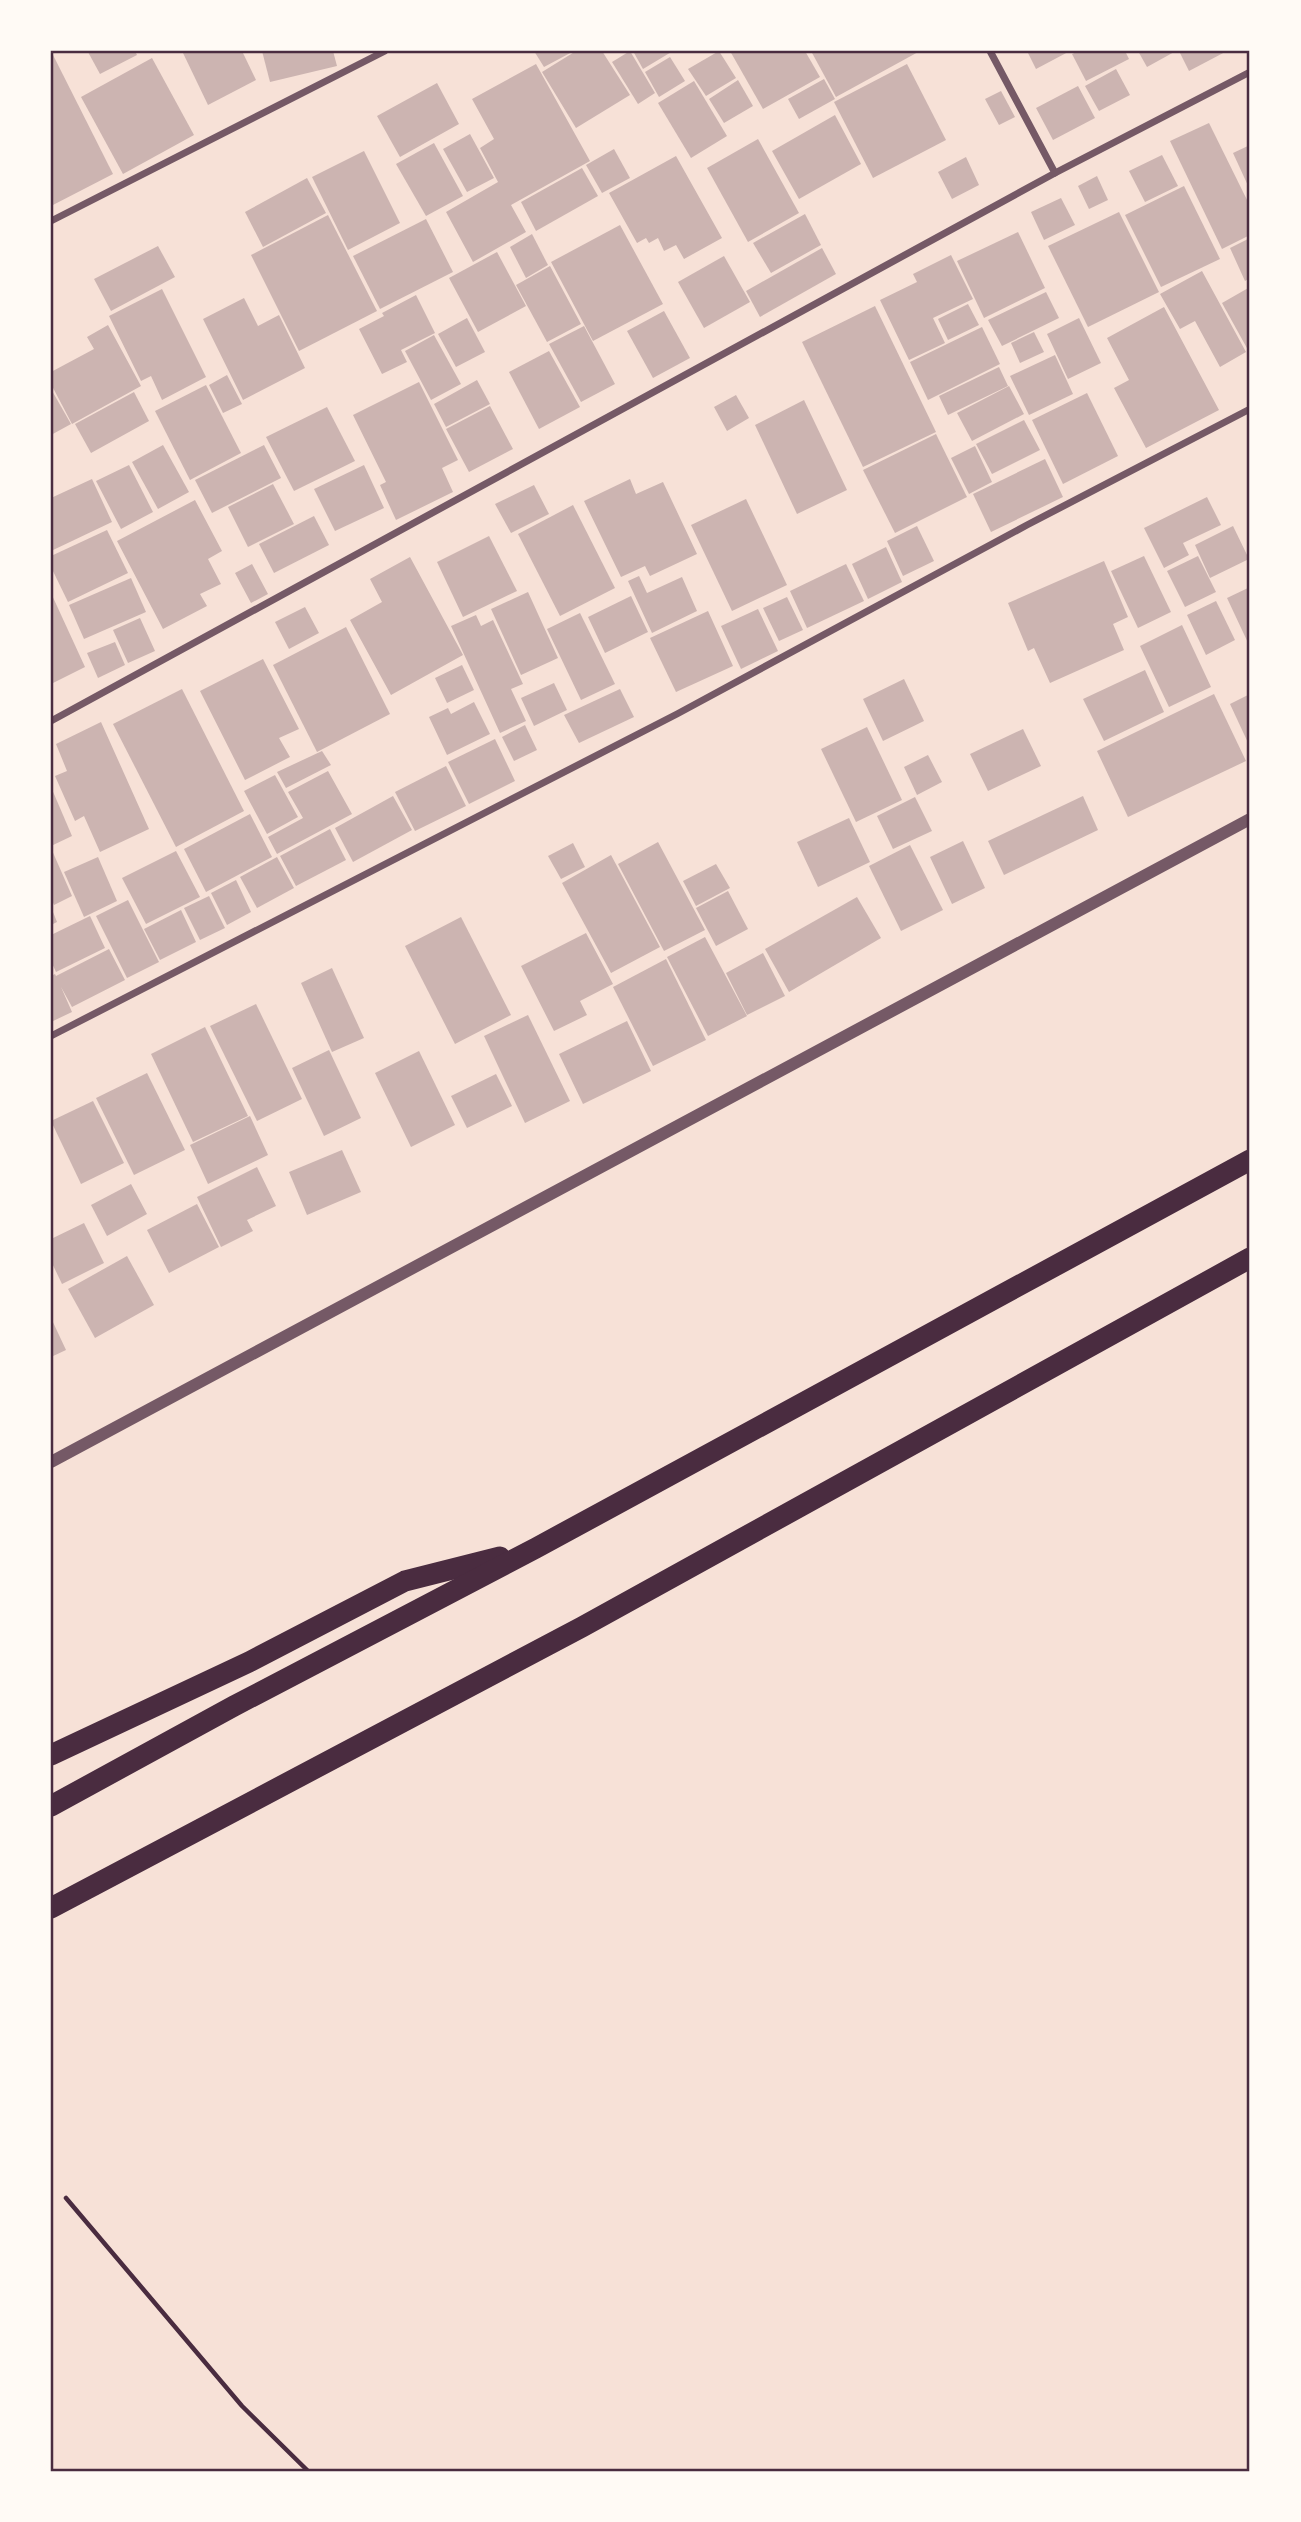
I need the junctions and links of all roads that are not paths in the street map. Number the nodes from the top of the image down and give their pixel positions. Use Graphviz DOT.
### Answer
graph roads {
  1 [pos="385,51"];
  2 [pos="990,51"];
  3 [pos="1250,72"];
  4 [pos="1055,173"];
  5 [pos="51,220"];
  6 [pos="1250,410"];
  7 [pos="51,721"];
  8 [pos="1250,819"];
  9 [pos="51,1035"];
  10 [pos="1250,1160"];
  11 [pos="1250,1258"];
  12 [pos="51,1462"];
  13 [pos="536,1548"];
  14 [pos="51,1755"];
  15 [pos="51,1806"];
  16 [pos="51,1908"];
  1 -- 5 [label="street"];
  2 -- 4 [label="street"];
  3 -- 4 [label="street"];
  4 -- 7 [label="street"];
  6 -- 9 [label="street"];
  8 -- 12 [label="street"];
  10 -- 13 [label="highway"];
  11 -- 16 [label="highway"];
  13 -- 14 [label="highway"];
  13 -- 15 [label="highway"];
}
